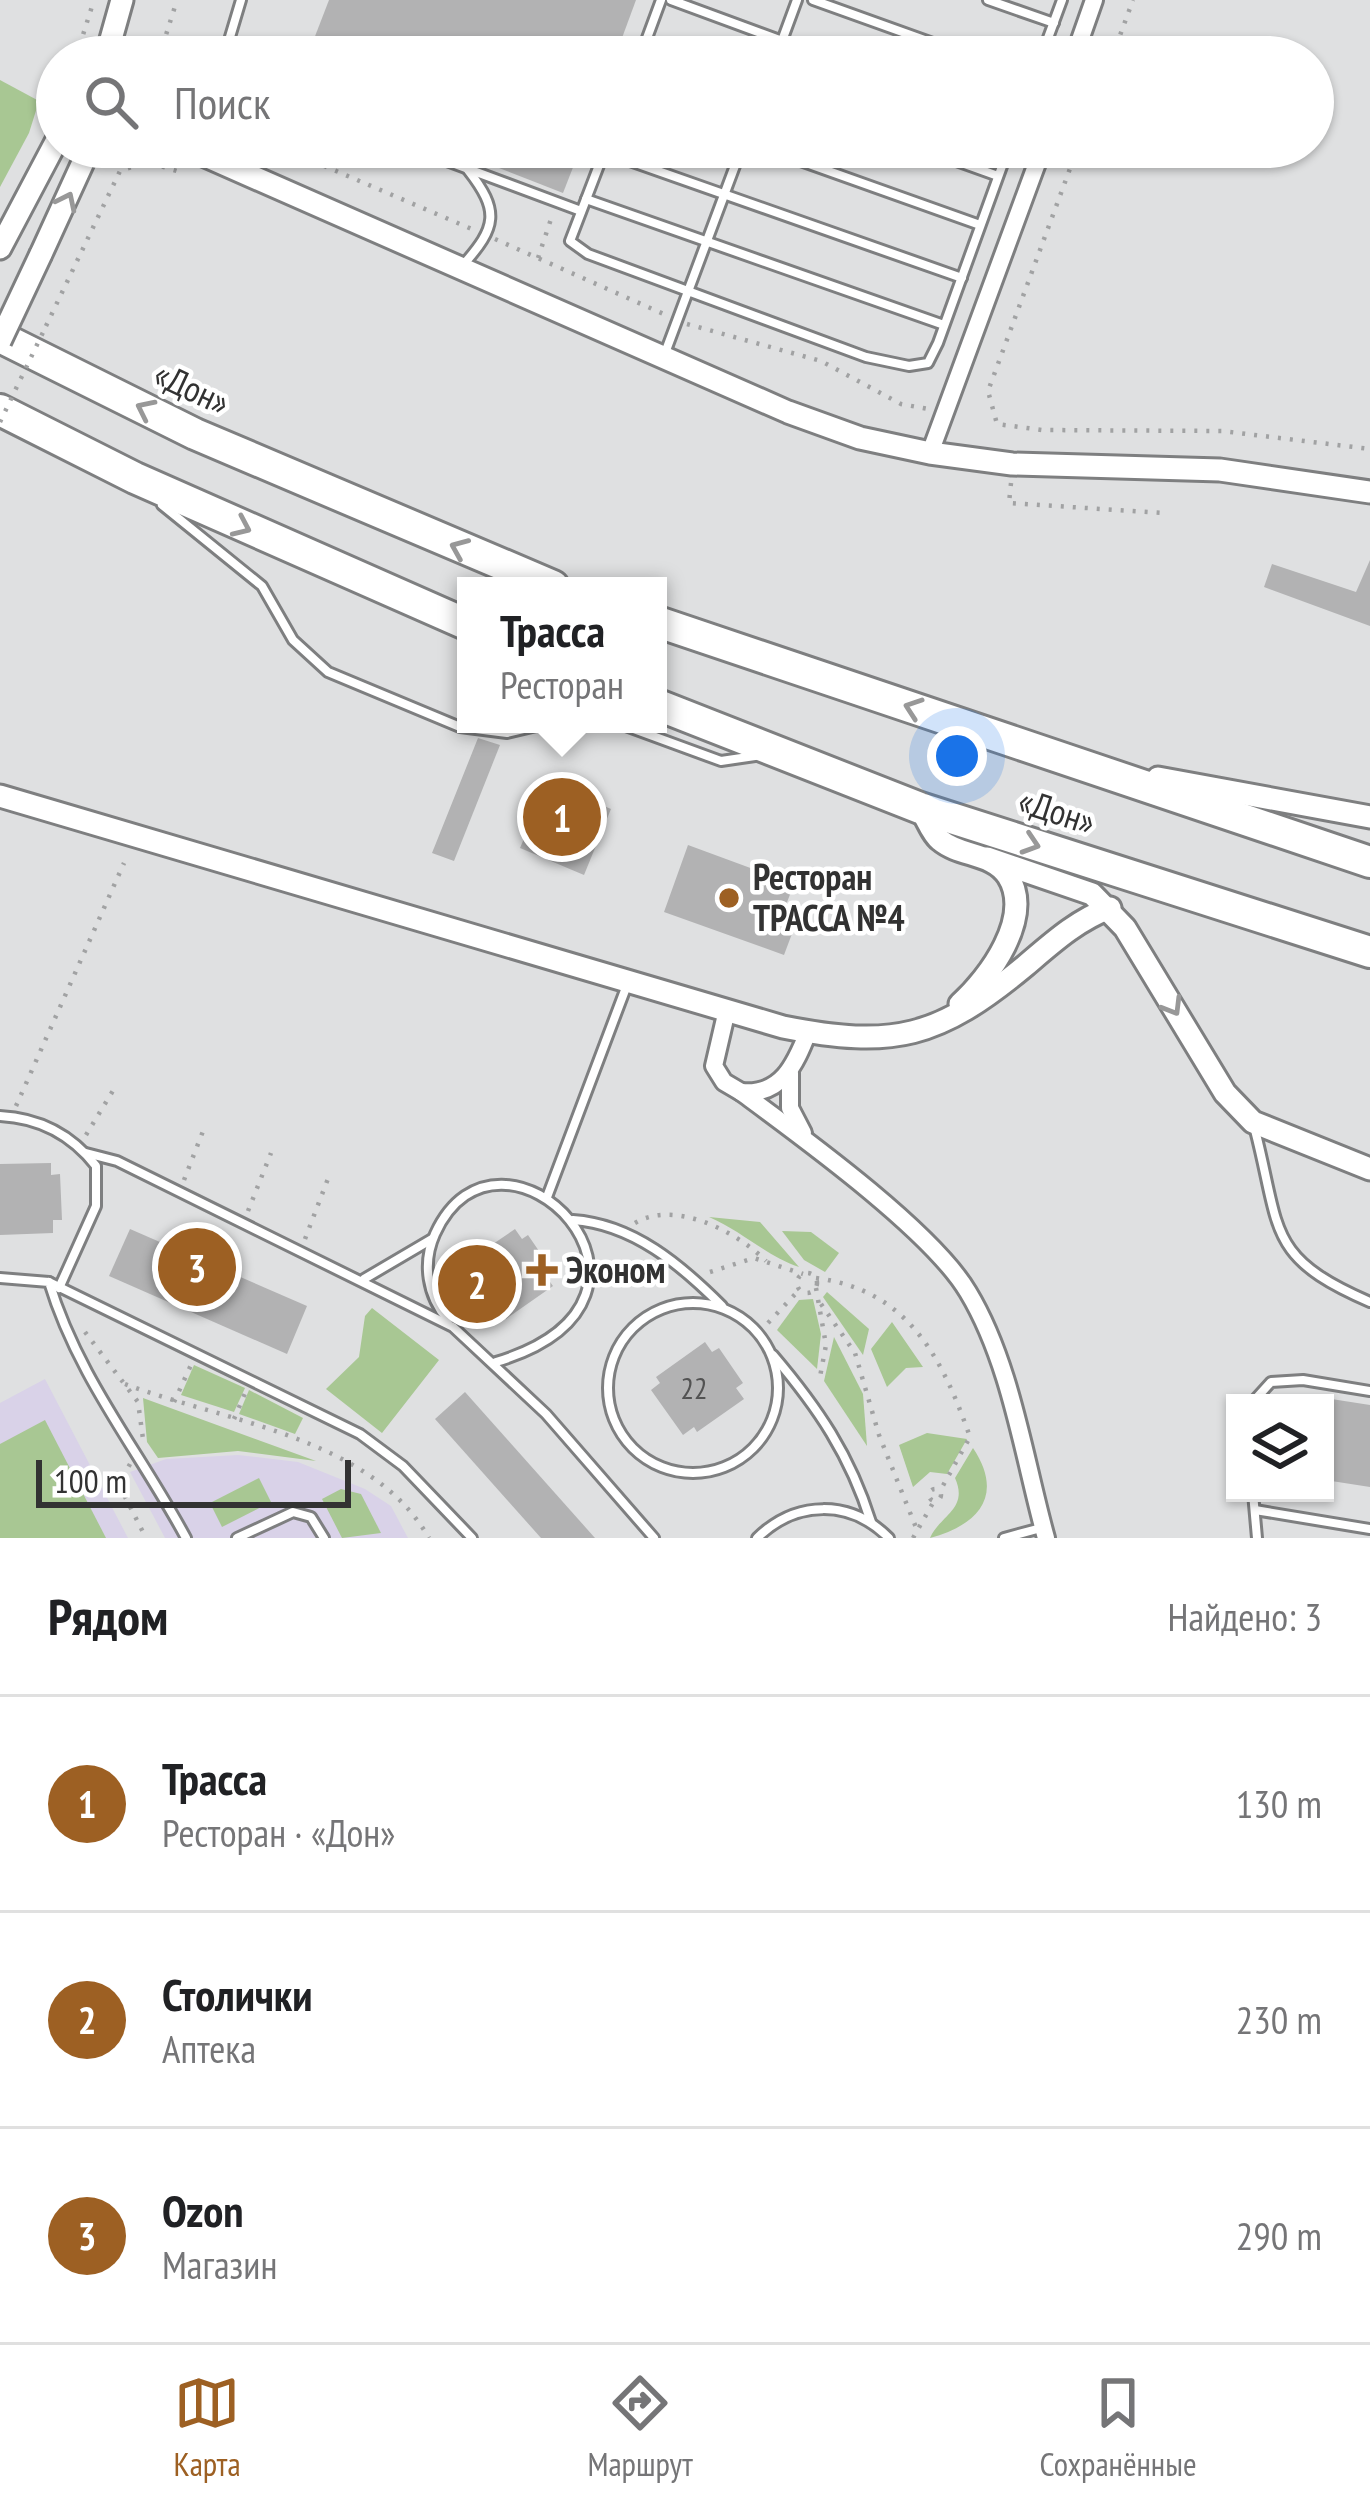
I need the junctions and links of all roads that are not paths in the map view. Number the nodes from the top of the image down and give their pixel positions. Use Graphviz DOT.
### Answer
graph roads {
  1 [pos="122,0"];
  2 [pos="241,0"];
  3 [pos="661,0"];
  4 [pos="671,0"];
  5 [pos="797,0"];
  6 [pos="813,0"];
  7 [pos="988,0"];
  8 [pos="1062,0"];
  9 [pos="1094,0"];
  10 [pos="1054,23"];
  11 [pos="112,36"];
  12 [pos="230,36"];
  13 [pos="647,36"];
  14 [pos="768,36"];
  15 [pos="784,36"];
  16 [pos="913,36"];
  17 [pos="1049,36"];
  18 [pos="1081,36"];
  19 [pos="42,168"];
  20 [pos="80,168"];
  21 [pos="234,168"];
  22 [pos="598,168"];
  23 [pos="654,168"];
  24 [pos="734,168"];
  25 [pos="820,168"];
  26 [pos="976,168"];
  27 [pos="1001,168"];
  28 [pos="1034,168"];
  29 [pos="467,169"];
  30 [pos="998,176"];
  31 [pos="725,194"];
  32 [pos="586,199"];
  33 [pos="581,212"];
  34 [pos="980,225"];
  35 [pos="707,242"];
  36 [pos="1,247"];
  37 [pos="463,266"];
  38 [pos="962,278"];
  39 [pos="688,292"];
  40 [pos="944,325"];
  41 [pos="0,339"];
  42 [pos="663,356"];
  43 [pos="0,410"];
  44 [pos="930,453"];
  45 [pos="135,478"];
  46 [pos="1370,492"];
  47 [pos="532,577"];
  48 [pos="457,620"];
  49 [pos="667,625"];
  50 [pos="667,709"];
  51 [pos="457,726"];
  52 [pos="645,733"];
  53 [pos="772,753"];
  54 [pos="1063,759"];
  55 [pos="0,796"];
  56 [pos="1370,806"];
  57 [pos="920,808"];
  58 [pos="1319,811"];
  59 [pos="1370,818"];
  60 [pos="987,858"];
  61 [pos="1370,862"];
  62 [pos="1110,908"];
  63 [pos="1370,952"];
  64 [pos="629,982"];
  65 [pos="727,1010"];
  66 [pos="938,1024"];
  67 [pos="808,1032"];
  68 [pos="790,1071"];
  69 [pos="741,1092"];
  70 [pos="0,1116"];
  71 [pos="1253,1122"];
  72 [pos="806,1139"];
  73 [pos="82,1150"];
  74 [pos="1370,1169"];
  75 [pos="548,1197"];
  76 [pos="573,1220"];
  77 [pos="432,1239"];
  78 [pos="0,1278"];
  79 [pos="362,1280"];
  80 [pos="49,1282"];
  81 [pos="59,1288"];
  82 [pos="1370,1302"];
  83 [pos="723,1307"];
  84 [pos="453,1327"];
  85 [pos="771,1352"];
  86 [pos="496,1362"];
  87 [pos="1370,1390"];
  88 [pos="1260,1394"];
  89 [pos="1254,1502"];
  90 [pos="1255,1510"];
  91 [pos="871,1522"];
  92 [pos="1370,1529"];
  93 [pos="1044,1533"];
  94 [pos="186,1538"];
  95 [pos="237,1538"];
  96 [pos="324,1538"];
  97 [pos="472,1538"];
  98 [pos="654,1538"];
  99 [pos="757,1538"];
  100 [pos="889,1538"];
  101 [pos="1004,1538"];
  102 [pos="1257,1538"];
  1 -- 11 [label="street"];
  2 -- 12 [label="lane"];
  3 -- 13 [label="lane"];
  4 -- 14 [label="lane"];
  5 -- 15 [label="lane"];
  6 -- 16 [label="lane"];
  7 -- 10 [label="lane"];
  8 -- 10 [label="lane"];
  9 -- 18 [label="street"];
  10 -- 17 [label="lane"];
  19 -- 36 [label="street"];
  41 -- 20 [label="street, one-way, bridge"];
  21 -- 37 [label="street"];
  22 -- 32 [label="lane"];
  23 -- 31 [label="lane"];
  24 -- 31 [label="lane"];
  25 -- 34 [label="lane"];
  26 -- 30 [label="lane"];
  27 -- 30 [label="lane"];
  28 -- 44 [label="street"];
  29 -- 33 [label="lane"];
  29 -- 37 [label="lane"];
  30 -- 34 [label="lane"];
  31 -- 35 [label="lane"];
  31 -- 38 [label="lane"];
  32 -- 33 [label="lane"];
  32 -- 35 [label="lane"];
  33 -- 39 [label="lane"];
  34 -- 38 [label="lane"];
  35 -- 39 [label="lane"];
  35 -- 40 [label="lane"];
  37 -- 42 [label="street"];
  38 -- 40 [label="lane"];
  39 -- 40 [label="lane"];
  39 -- 42 [label="lane"];
  47 -- 41 [label="highway, «Дон», one-way"];
  42 -- 44 [label="street"];
  43 -- 45 [label="highway"];
  44 -- 46 [label="street"];
  45 -- 48 [label="highway, one-way"];
  45 -- 51 [label="lane"];
  54 -- 49 [label="highway, «Дон», one-way"];
  50 -- 53 [label="highway, «Дон»"];
  52 -- 53 [label="lane"];
  53 -- 57 [label="highway, «Дон»"];
  54 -- 58 [label="street"];
  54 -- 61 [label="highway, «Дон»"];
  55 -- 64 [label="street"];
  56 -- 58 [label="street"];
  57 -- 60 [label="street"];
  57 -- 63 [label="highway, «Дон», one-way"];
  58 -- 59 [label="street"];
  60 -- 62 [label="street"];
  60 -- 66 [label="street"];
  62 -- 66 [label="street"];
  62 -- 71 [label="street, one-way"];
  64 -- 65 [label="street"];
  64 -- 75 [label="lane"];
  65 -- 67 [label="street"];
  65 -- 69 [label="street"];
  66 -- 67 [label="street"];
  67 -- 68 [label="street"];
  68 -- 69 [label="street"];
  68 -- 72 [label="street"];
  69 -- 72 [label="street"];
  70 -- 73 [label="lane"];
  71 -- 74 [label="street"];
  71 -- 82 [label="lane"];
  72 -- 93 [label="street"];
  73 -- 79 [label="lane"];
  73 -- 81 [label="lane"];
  75 -- 76 [label="lane"];
  75 -- 77 [label="lane"];
  76 -- 83 [label="lane"];
  76 -- 86 [label="lane"];
  77 -- 79 [label="lane"];
  77 -- 84 [label="lane"];
  78 -- 80 [label="lane"];
  79 -- 84 [label="lane"];
  80 -- 81 [label="lane"];
  80 -- 94 [label="lane"];
  81 -- 97 [label="lane"];
  83 -- 85 [label="lane"];
  83 -- 85 [label="lane"];
  84 -- 86 [label="lane"];
  85 -- 91 [label="lane"];
  86 -- 98 [label="lane"];
  87 -- 88 [label="lane"];
  89 -- 90 [label="lane"];
  90 -- 92 [label="lane"];
  90 -- 102 [label="lane"];
  91 -- 99 [label="lane"];
  91 -- 100 [label="lane"];
  93 -- 101 [label="lane"];
  95 -- 96 [label="lane"];
}
